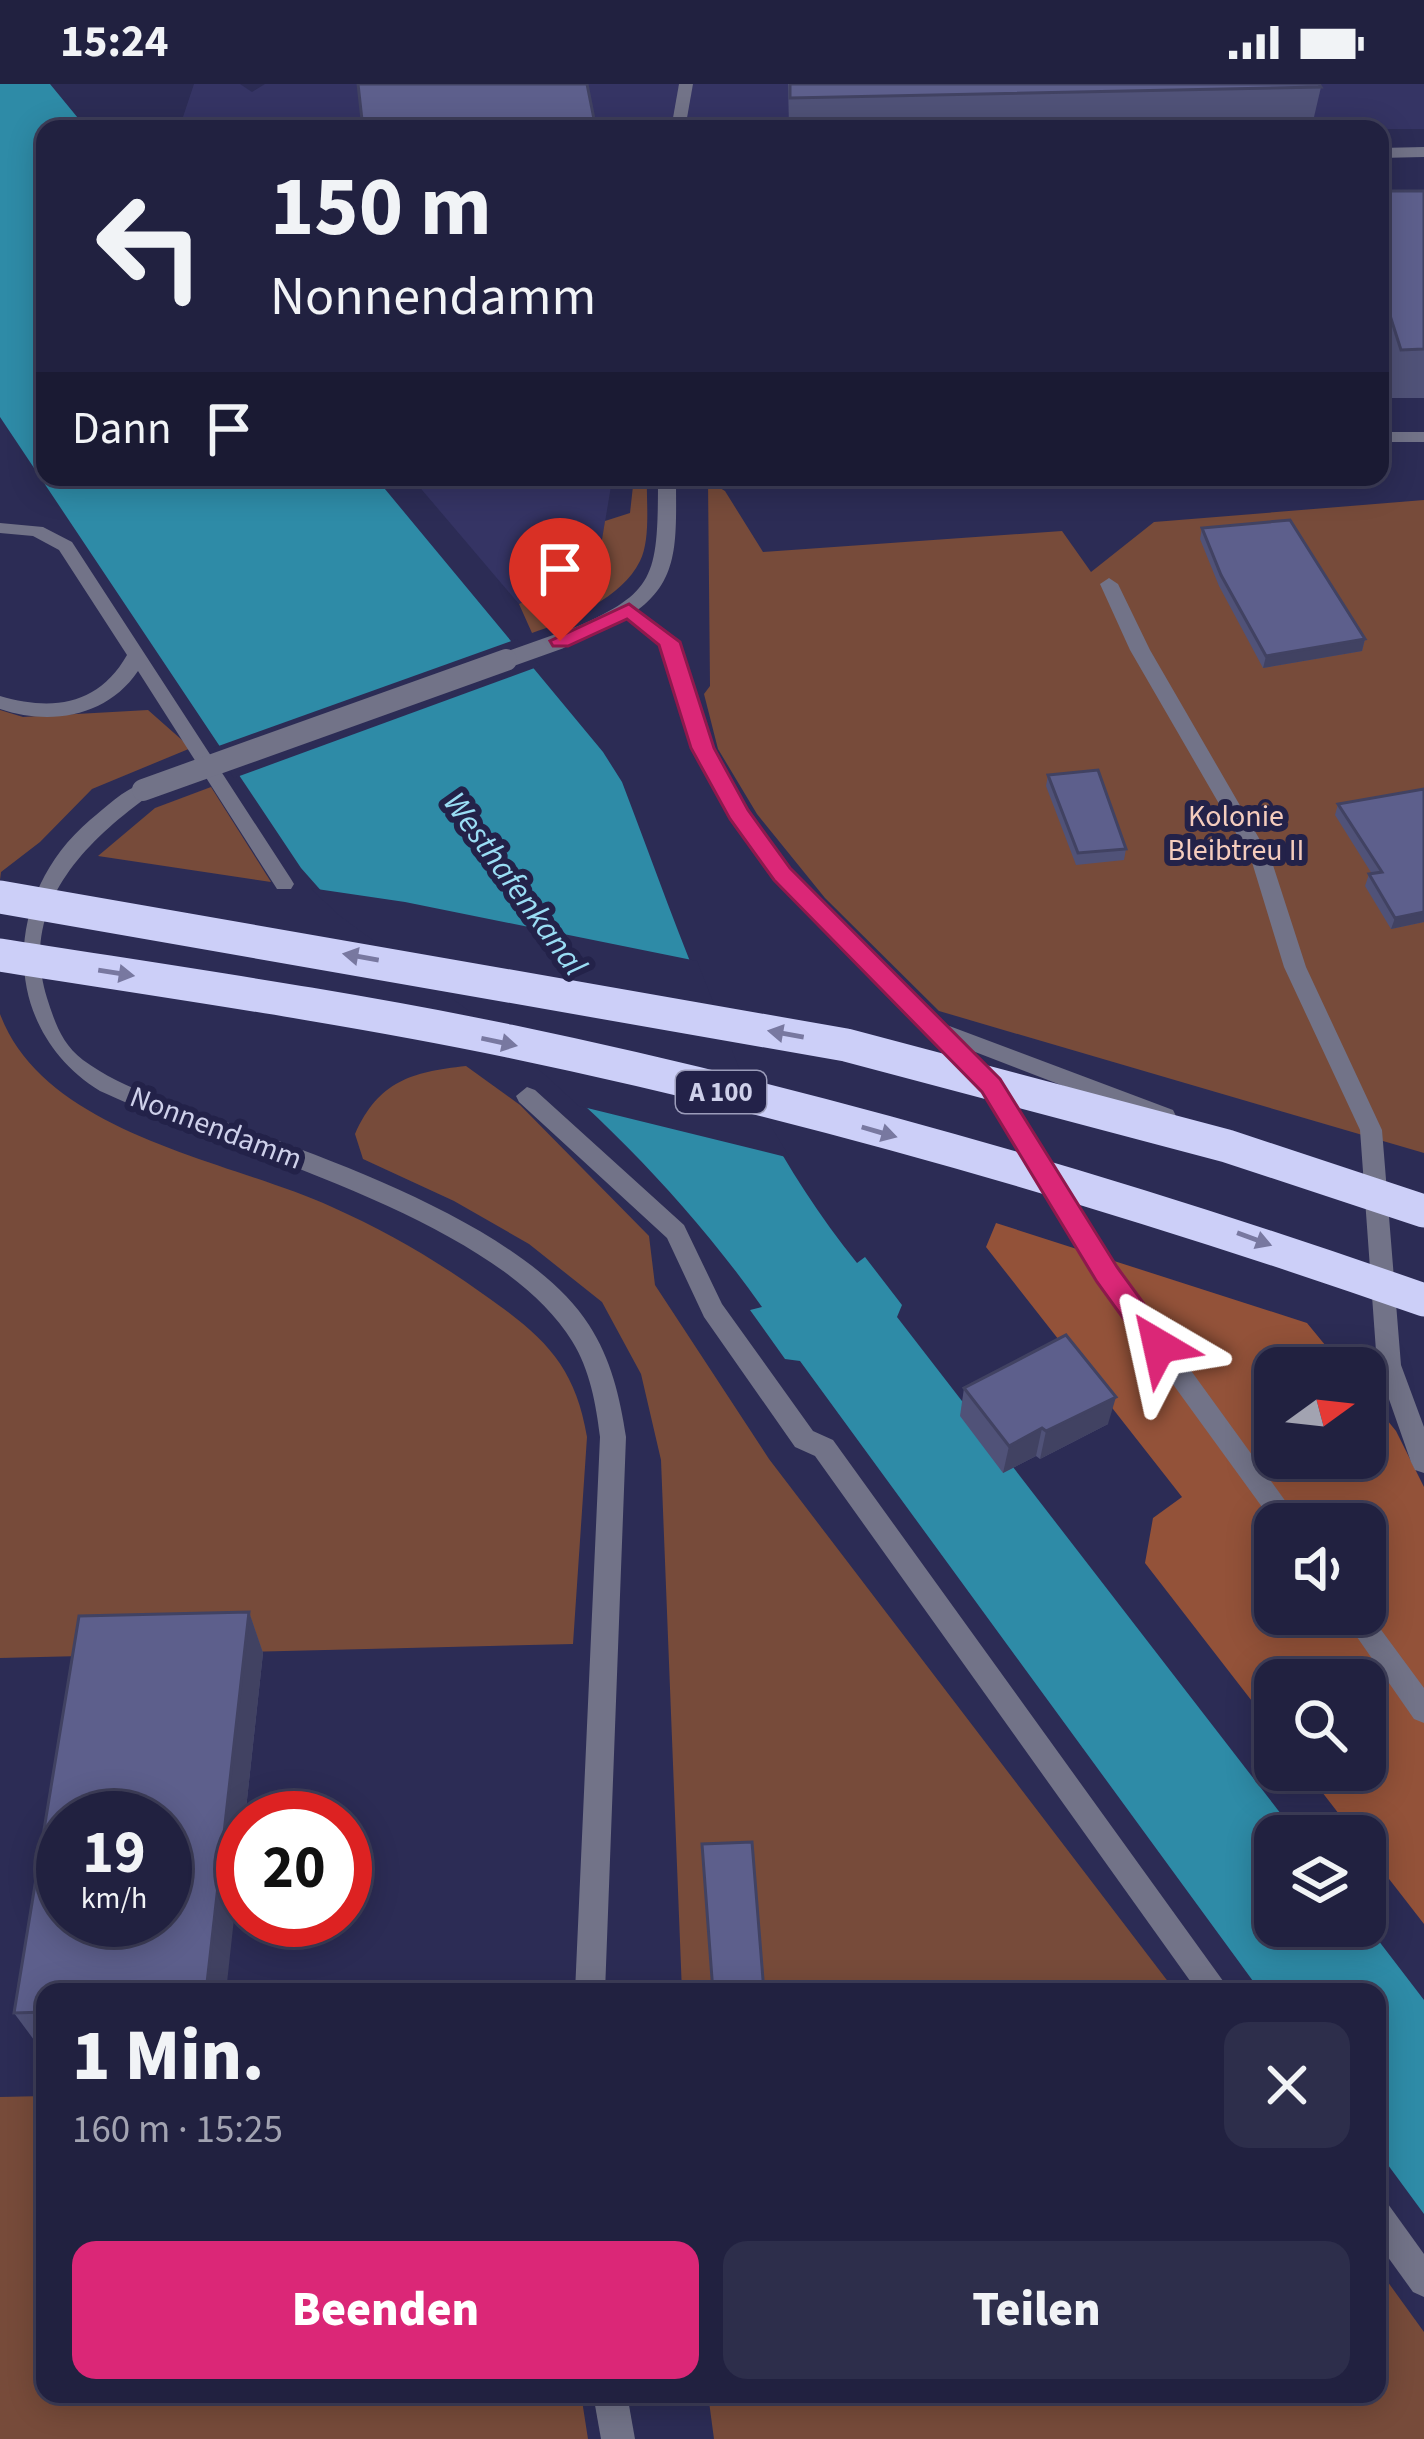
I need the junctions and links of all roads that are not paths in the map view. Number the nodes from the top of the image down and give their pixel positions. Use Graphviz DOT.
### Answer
graph roads {
  1 [pos="686,84"];
  2 [pos="680,120"];
  3 [pos="1424,152"];
  4 [pos="1389,153"];
  5 [pos="1389,437"];
  6 [pos="1424,437"];
  7 [pos="667,486"];
  8 [pos="0,528"];
  9 [pos="1109,584"];
  10 [pos="629,610"];
  11 [pos="137,655"];
  12 [pos="0,702"];
  13 [pos="284,884"];
  14 [pos="0,897"];
  15 [pos="0,955"];
  16 [pos="938,1029"];
  17 [pos="527,1096"];
  18 [pos="1378,1197"];
  19 [pos="1424,1211"];
  20 [pos="1424,1300"];
  21 [pos="1424,1462"];
  22 [pos="1274,1503"];
  23 [pos="1369,1635"];
  24 [pos="1424,1710"];
  25 [pos="590,1983"];
  26 [pos="1210,1983"];
  27 [pos="1386,2228"];
  28 [pos="1424,2281"];
  29 [pos="612,2403"];
  30 [pos="618,2439"];
  1 -- 2 [label="street"];
  3 -- 4 [label="street"];
  5 -- 6 [label="street"];
  7 -- 10 [label="street, Nonnendamm"];
  8 -- 11 [label="street"];
  9 -- 18 [label="street"];
  10 -- 16 [label="street"];
  10 -- 25 [label="street, Nonnendamm, bridge"];
  11 -- 12 [label="street"];
  11 -- 13 [label="street"];
  19 -- 14 [label="highway, A 100, one-way, bridge"];
  15 -- 20 [label="highway, A 100, one-way, bridge"];
  16 -- 18 [label="street"];
  16 -- 22 [label="street"];
  17 -- 26 [label="street"];
  18 -- 21 [label="street"];
  23 -- 24 [label="street"];
  27 -- 28 [label="street"];
  29 -- 30 [label="street"];
}
